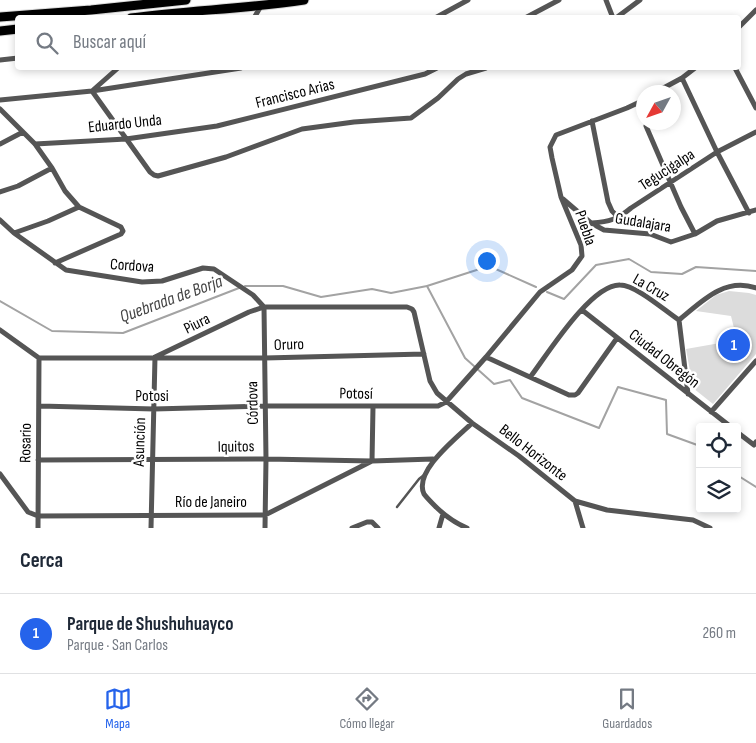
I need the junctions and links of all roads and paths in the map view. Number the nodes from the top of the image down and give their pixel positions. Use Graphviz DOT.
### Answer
graph roads {
  1 [pos="182,0"];
  2 [pos="304,0"];
  3 [pos="468,0"];
  4 [pos="559,0"];
  5 [pos="606,0"];
  6 [pos="640,0"];
  7 [pos="129,3"];
  8 [pos="261,6"];
  9 [pos="756,10"];
  10 [pos="15,15"];
  11 [pos="18,15"];
  12 [pos="169,15"];
  13 [pos="256,15"];
  14 [pos="440,15"];
  15 [pos="531,15"];
  16 [pos="614,15"];
  17 [pos="619,15"];
  18 [pos="0,17"];
  19 [pos="741,25"];
  20 [pos="15,29"];
  21 [pos="0,31"];
  22 [pos="15,58"];
  23 [pos="0,60"];
  24 [pos="116,70"];
  25 [pos="218,70"];
  26 [pos="432,70"];
  27 [pos="479,70"];
  28 [pos="692,70"];
  29 [pos="736,70"];
  30 [pos="682,78"];
  31 [pos="669,85"];
  32 [pos="92,91"];
  33 [pos="0,100"];
  34 [pos="636,103"];
  35 [pos="756,108"];
  36 [pos="0,109"];
  37 [pos="592,121"];
  38 [pos="217,126"];
  39 [pos="648,130"];
  40 [pos="22,132"];
  41 [pos="756,132"];
  42 [pos="126,139"];
  43 [pos="0,144"];
  44 [pos="34,144"];
  45 [pos="717,152"];
  46 [pos="52,168"];
  47 [pos="670,182"];
  48 [pos="0,192"];
  49 [pos="561,197"];
  50 [pos="79,206"];
  51 [pos="756,210"];
  52 [pos="749,213"];
  53 [pos="619,218"];
  54 [pos="0,220"];
  55 [pos="591,223"];
  56 [pos="14,233"];
  57 [pos="695,234"];
  58 [pos="55,263"];
  59 [pos="756,288"];
  60 [pos="264,307"];
  61 [pos="412,309"];
  62 [pos="582,310"];
  63 [pos="678,320"];
  64 [pos="0,330"];
  65 [pos="617,338"];
  66 [pos="424,354"];
  67 [pos="155,357"];
  68 [pos="486,357"];
  69 [pos="39,358"];
  70 [pos="265,358"];
  71 [pos="756,361"];
  72 [pos="531,376"];
  73 [pos="688,394"];
  74 [pos="446,402"];
  75 [pos="40,406"];
  76 [pos="264,406"];
  77 [pos="373,406"];
  78 [pos="154,409"];
  79 [pos="712,412"];
  80 [pos="472,423"];
  81 [pos="726,423"];
  82 [pos="741,435"];
  83 [pos="756,442"];
  84 [pos="266,459"];
  85 [pos="433,459"];
  86 [pos="38,460"];
  87 [pos="152,460"];
  88 [pos="372,461"];
  89 [pos="0,474"];
  90 [pos="426,474"];
  91 [pos="575,501"];
  92 [pos="396,507"];
  93 [pos="150,514"];
  94 [pos="443,514"];
  95 [pos="265,515"];
  96 [pos="38,516"];
  97 [pos="377,526"];
  98 [pos="38,528"];
  99 [pos="151,528"];
  100 [pos="265,528"];
  101 [pos="352,528"];
  102 [pos="439,528"];
  103 [pos="467,528"];
  104 [pos="583,528"];
  105 [pos="710,528"];
  1 -- 7 [label="main road"];
  1 -- 12 [label="street"];
  2 -- 8 [label="main road"];
  3 -- 14 [label="street"];
  4 -- 15 [label="street"];
  5 -- 16 [label="street"];
  6 -- 17 [label="street"];
  7 -- 11 [label="main road"];
  8 -- 12 [label="main road"];
  8 -- 13 [label="street"];
  9 -- 19 [label="street"];
  10 -- 18 [label="main road"];
  20 -- 21 [label="main road"];
  22 -- 23 [label="street"];
  24 -- 32 [label="street"];
  25 -- 32 [label="street"];
  26 -- 38 [label="street, Francisco Arias"];
  27 -- 42 [label="street"];
  28 -- 30 [label="street"];
  29 -- 35 [label="street"];
  30 -- 31 [label="street"];
  30 -- 45 [label="street"];
  32 -- 33 [label="street"];
  32 -- 42 [label="street"];
  34 -- 37 [label="street, Puebla"];
  36 -- 40 [label="street"];
  37 -- 49 [label="street, Puebla"];
  37 -- 53 [label="street"];
  38 -- 42 [label="street, Eduardo Unda"];
  39 -- 47 [label="street"];
  40 -- 43 [label="street"];
  40 -- 44 [label="street"];
  41 -- 45 [label="street, Tegucigalpa"];
  42 -- 44 [label="street, Eduardo Unda"];
  44 -- 46 [label="street"];
  45 -- 47 [label="street, Tegucigalpa"];
  45 -- 52 [label="street"];
  46 -- 48 [label="street"];
  46 -- 50 [label="street"];
  47 -- 53 [label="street, Tegucigalpa"];
  47 -- 57 [label="street"];
  49 -- 55 [label="street, Gudalajara"];
  49 -- 68 [label="street, Puebla"];
  50 -- 56 [label="street"];
  50 -- 58 [label="street"];
  51 -- 52 [label="street, Gudalajara"];
  52 -- 57 [label="street, Gudalajara"];
  53 -- 55 [label="street, Tegucigalpa"];
  54 -- 56 [label="street, Cordova"];
  55 -- 57 [label="street, Gudalajara"];
  56 -- 58 [label="street, Cordova"];
  58 -- 60 [label="street, Cordova"];
  59 -- 63 [label="street, La Cruz"];
  60 -- 61 [label="street, Piura"];
  60 -- 67 [label="street, Piura"];
  60 -- 70 [label="street, Córdova"];
  61 -- 66 [label="street, Bello Horizonte"];
  62 -- 63 [label="street, La Cruz"];
  62 -- 65 [label="street, Ciudad Obregón"];
  62 -- 72 [label="street, La Cruz"];
  63 -- 73 [label="street"];
  64 -- 69 [label="street"];
  65 -- 72 [label="street"];
  65 -- 73 [label="street, Ciudad Obregón"];
  66 -- 70 [label="street, Oruro"];
  66 -- 74 [label="street, Bello Horizonte"];
  67 -- 69 [label="street, Piura"];
  67 -- 70 [label="street, Oruro"];
  67 -- 78 [label="street, Asunción"];
  68 -- 72 [label="street"];
  68 -- 74 [label="street, Puebla"];
  69 -- 75 [label="street, Rosario"];
  70 -- 76 [label="street, Córdova"];
  71 -- 79 [label="street"];
  73 -- 79 [label="street, Ciudad Obregón"];
  74 -- 77 [label="street, Potosí"];
  74 -- 80 [label="street, Bello Horizonte"];
  75 -- 78 [label="street, Potosi"];
  75 -- 86 [label="street, Rosario"];
  76 -- 77 [label="street, Potosí"];
  76 -- 78 [label="street, Potosi"];
  76 -- 84 [label="street, Córdova"];
  77 -- 88 [label="street"];
  78 -- 87 [label="street, Asunción"];
  79 -- 81 [label="street, Ciudad Obregón"];
  80 -- 85 [label="street"];
  80 -- 91 [label="street, Bello Horizonte"];
  82 -- 83 [label="street"];
  84 -- 87 [label="street, Iquitos"];
  84 -- 88 [label="street, Iquitos"];
  84 -- 95 [label="street, Córdova"];
  85 -- 88 [label="street, Iquitos"];
  85 -- 90 [label="street"];
  86 -- 87 [label="street, Iquitos"];
  86 -- 96 [label="street, Rosario"];
  87 -- 93 [label="street, Asunción"];
  88 -- 95 [label="street, Río de Janeiro"];
  89 -- 96 [label="street"];
  90 -- 92 [label="lane"];
  90 -- 94 [label="street"];
  91 -- 104 [label="street"];
  91 -- 105 [label="street, Bello Horizonte"];
  93 -- 95 [label="street, Río de Janeiro"];
  93 -- 96 [label="street, Río de Janeiro"];
  93 -- 99 [label="street, Asunción"];
  94 -- 102 [label="street"];
  94 -- 103 [label="street"];
  95 -- 100 [label="street, Córdova"];
  96 -- 98 [label="street, Rosario"];
  97 -- 101 [label="street"];
}
